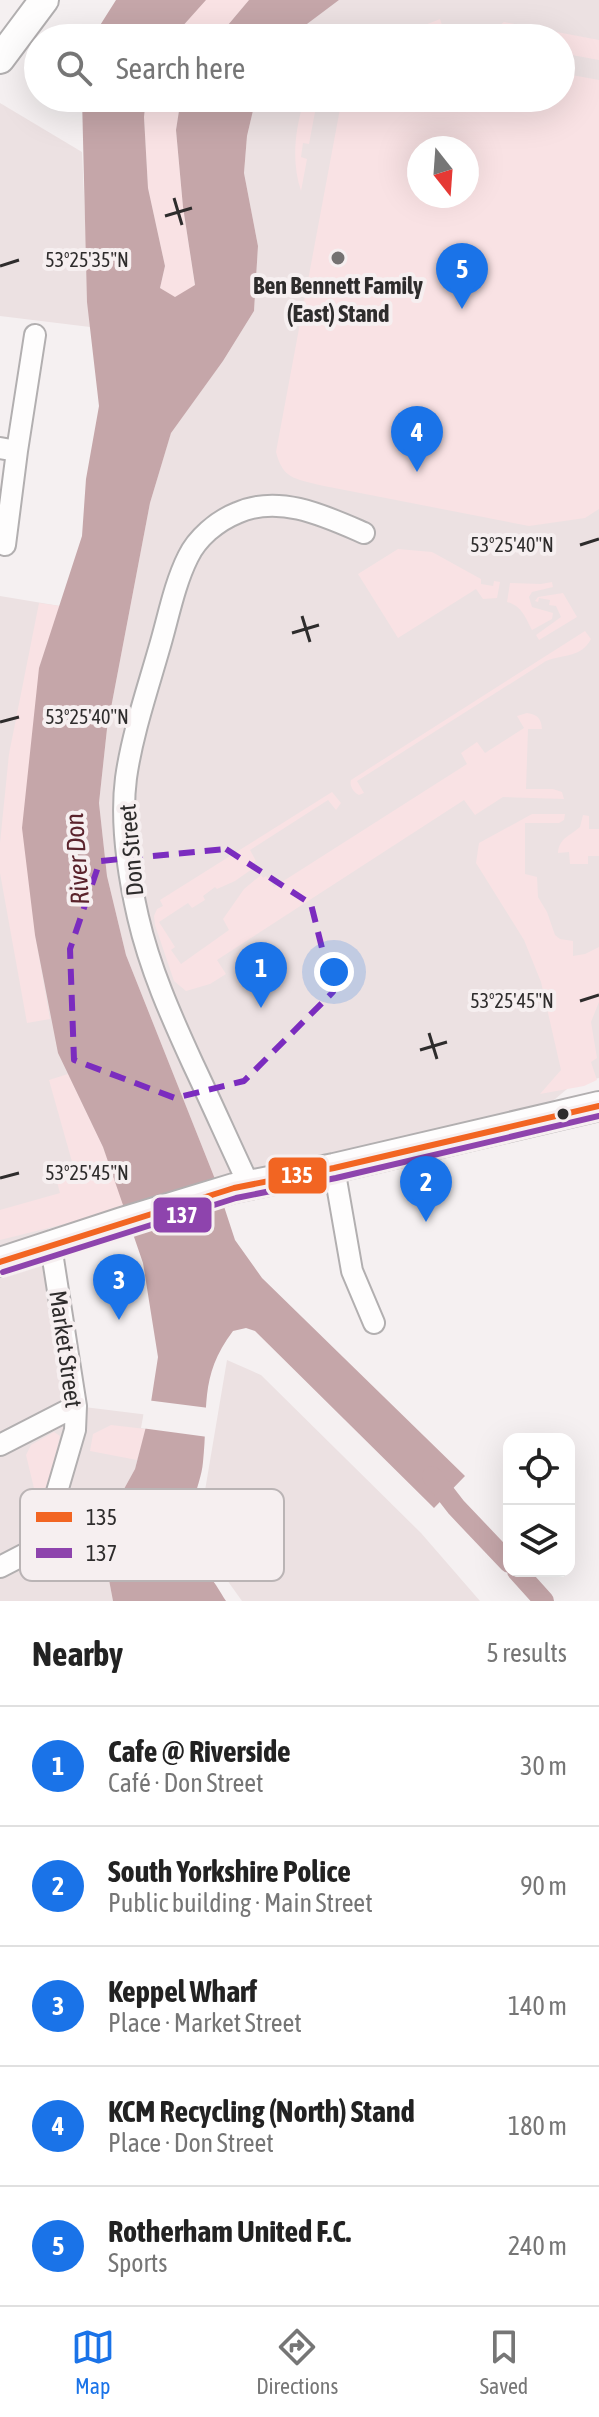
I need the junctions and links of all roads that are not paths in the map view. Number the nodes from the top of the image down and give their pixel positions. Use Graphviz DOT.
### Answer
graph roads {
  1 [pos="44,0"];
  2 [pos="24,24"];
  3 [pos="24,24"];
  4 [pos="2,51"];
  5 [pos="35,335"];
  6 [pos="9,450"];
  7 [pos="364,533"];
  8 [pos="5,545"];
  9 [pos="599,1106"];
  10 [pos="334,1168"];
  11 [pos="242,1187"];
  12 [pos="51,1246"];
  13 [pos="0,1262"];
  14 [pos="374,1323"];
  15 [pos="76,1406"];
  16 [pos="0,1445"];
  17 [pos="58,1489"];
  18 [pos="20,1557"];
  19 [pos="0,1567"];
  1 -- 2 [label="street"];
  3 -- 4 [label="street"];
  5 -- 6 [label="street"];
  6 -- 8 [label="street"];
  7 -- 11 [label="street, Don Street"];
  9 -- 10 [label="street"];
  10 -- 11 [label="street"];
  10 -- 14 [label="street"];
  11 -- 12 [label="street"];
  12 -- 13 [label="street"];
  12 -- 15 [label="street, Market Street"];
  15 -- 16 [label="street"];
  15 -- 17 [label="street, Market Street"];
  18 -- 19 [label="street, Market Street"];
}
